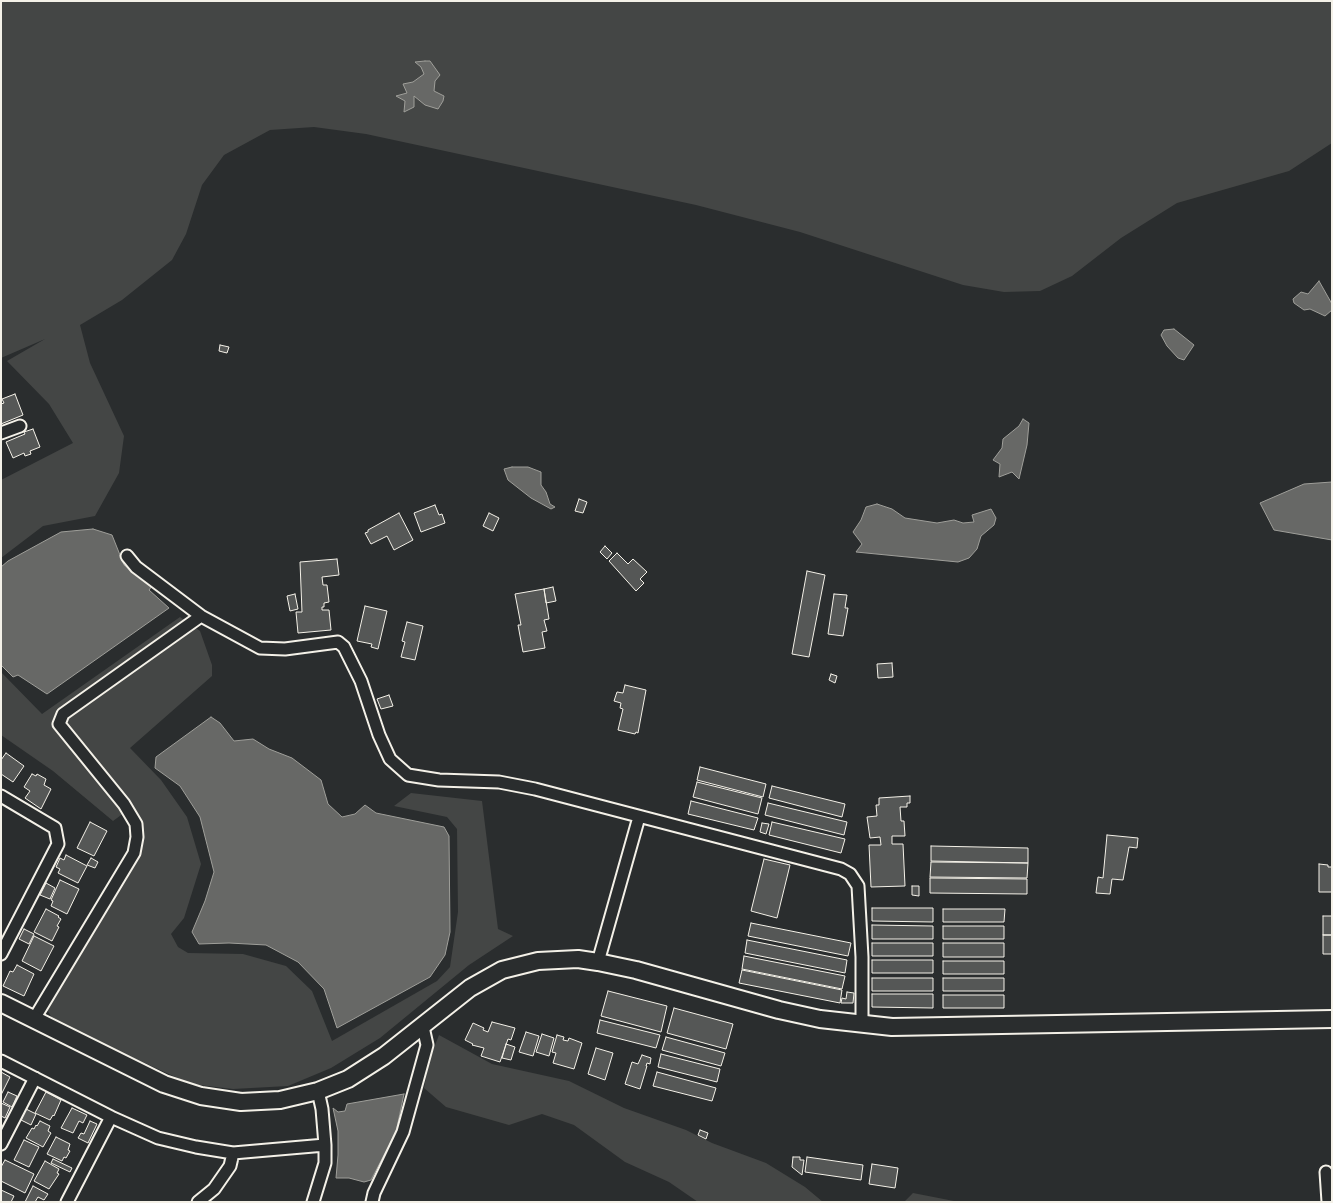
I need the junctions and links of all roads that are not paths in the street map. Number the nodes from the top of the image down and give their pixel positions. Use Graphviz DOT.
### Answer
graph roads {
  1 [pos="20,426"];
  2 [pos="1,433"];
  3 [pos="127,556"];
  4 [pos="201,616"];
  5 [pos="1,796"];
  6 [pos="639,817"];
  7 [pos="2,949"];
  8 [pos="598,962"];
  9 [pos="1,1002"];
  10 [pos="34,1019"];
  11 [pos="1332,1019"];
  12 [pos="862,1023"];
  13 [pos="423,1027"];
  14 [pos="1,1061"];
  15 [pos="35,1078"];
  16 [pos="318,1091"];
  17 [pos="111,1117"];
  18 [pos="1,1144"];
  19 [pos="325,1145"];
  20 [pos="233,1153"];
  21 [pos="1326,1172"];
  22 [pos="67,1202"];
  23 [pos="198,1202"];
  24 [pos="313,1202"];
  25 [pos="372,1202"];
  26 [pos="1328,1202"];
  1 -- 2 [label="street"];
  3 -- 4 [label="street"];
  4 -- 6 [label="street"];
  4 -- 10 [label="street"];
  5 -- 7 [label="street"];
  6 -- 8 [label="street"];
  6 -- 12 [label="street"];
  8 -- 12 [label="street"];
  8 -- 13 [label="street"];
  9 -- 10 [label="street"];
  10 -- 16 [label="street"];
  11 -- 12 [label="street"];
  13 -- 16 [label="street"];
  13 -- 25 [label="street"];
  14 -- 15 [label="street"];
  15 -- 17 [label="street"];
  15 -- 18 [label="street"];
  16 -- 19 [label="street"];
  17 -- 20 [label="street"];
  17 -- 22 [label="street"];
  19 -- 20 [label="street"];
  19 -- 24 [label="street"];
  20 -- 23 [label="street"];
  21 -- 26 [label="street"];
}
